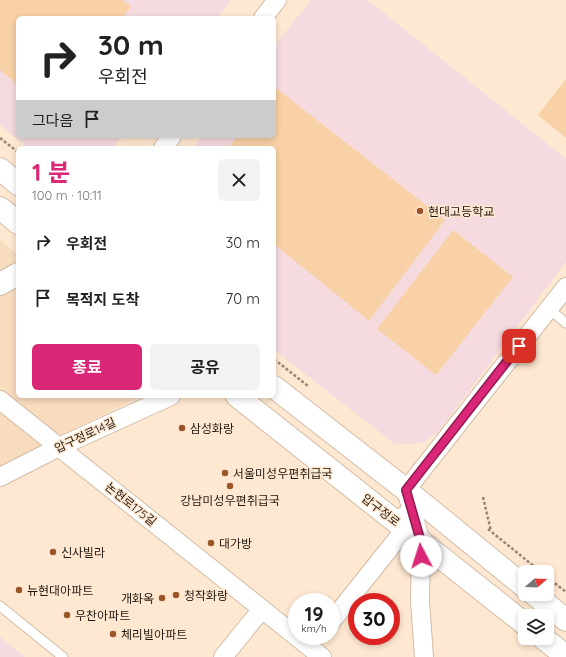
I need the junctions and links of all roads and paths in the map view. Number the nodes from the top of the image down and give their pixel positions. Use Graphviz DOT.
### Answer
graph roads {
  1 [pos="277,0"];
  2 [pos="265,16"];
  3 [pos="0,138"];
  4 [pos="16,150"];
  5 [pos="0,169"];
  6 [pos="16,182"];
  7 [pos="0,208"];
  8 [pos="16,221"];
  9 [pos="16,275"];
  10 [pos="0,284"];
  11 [pos="566,287"];
  12 [pos="549,309"];
  13 [pos="566,323"];
  14 [pos="276,389"];
  15 [pos="167,398"];
  16 [pos="240,398"];
  17 [pos="0,400"];
  18 [pos="59,447"];
  19 [pos="0,477"];
  20 [pos="406,490"];
  21 [pos="483,497"];
  22 [pos="491,532"];
  23 [pos="413,536"];
  24 [pos="518,581"];
  25 [pos="554,583"];
  26 [pos="566,592"];
  27 [pos="543,601"];
  28 [pos="0,606"];
  29 [pos="262,609"];
  30 [pos="340,613"];
  31 [pos="518,618"];
  32 [pos="566,620"];
  33 [pos="552,645"];
  34 [pos="314,649"];
  35 [pos="566,656"];
  36 [pos="63,657"];
  37 [pos="223,657"];
  38 [pos="424,657"];
  1 -- 2 [label="street"];
  3 -- 4 [label="path"];
  5 -- 6 [label="main road"];
  7 -- 8 [label="main road"];
  9 -- 10 [label="main road"];
  11 -- 12 [label="street"];
  12 -- 13 [label="lane"];
  12 -- 20 [label="street"];
  14 -- 20 [label="main road"];
  15 -- 18 [label="street, 압구정로14길"];
  16 -- 23 [label="main road, 압구정로"];
  17 -- 18 [label="street, 논현로175길"];
  18 -- 19 [label="street, 압구정로14길"];
  18 -- 29 [label="street, 논현로175길"];
  20 -- 23 [label="street"];
  20 -- 24 [label="main road"];
  21 -- 22 [label="path"];
  23 -- 30 [label="street"];
  23 -- 31 [label="main road, 압구정로"];
  23 -- 38 [label="street"];
  25 -- 26 [label="path"];
  27 -- 32 [label="main road"];
  28 -- 36 [label="lane"];
  29 -- 34 [label="street, 논현로175길"];
  29 -- 37 [label="street"];
  33 -- 35 [label="main road"];
}
